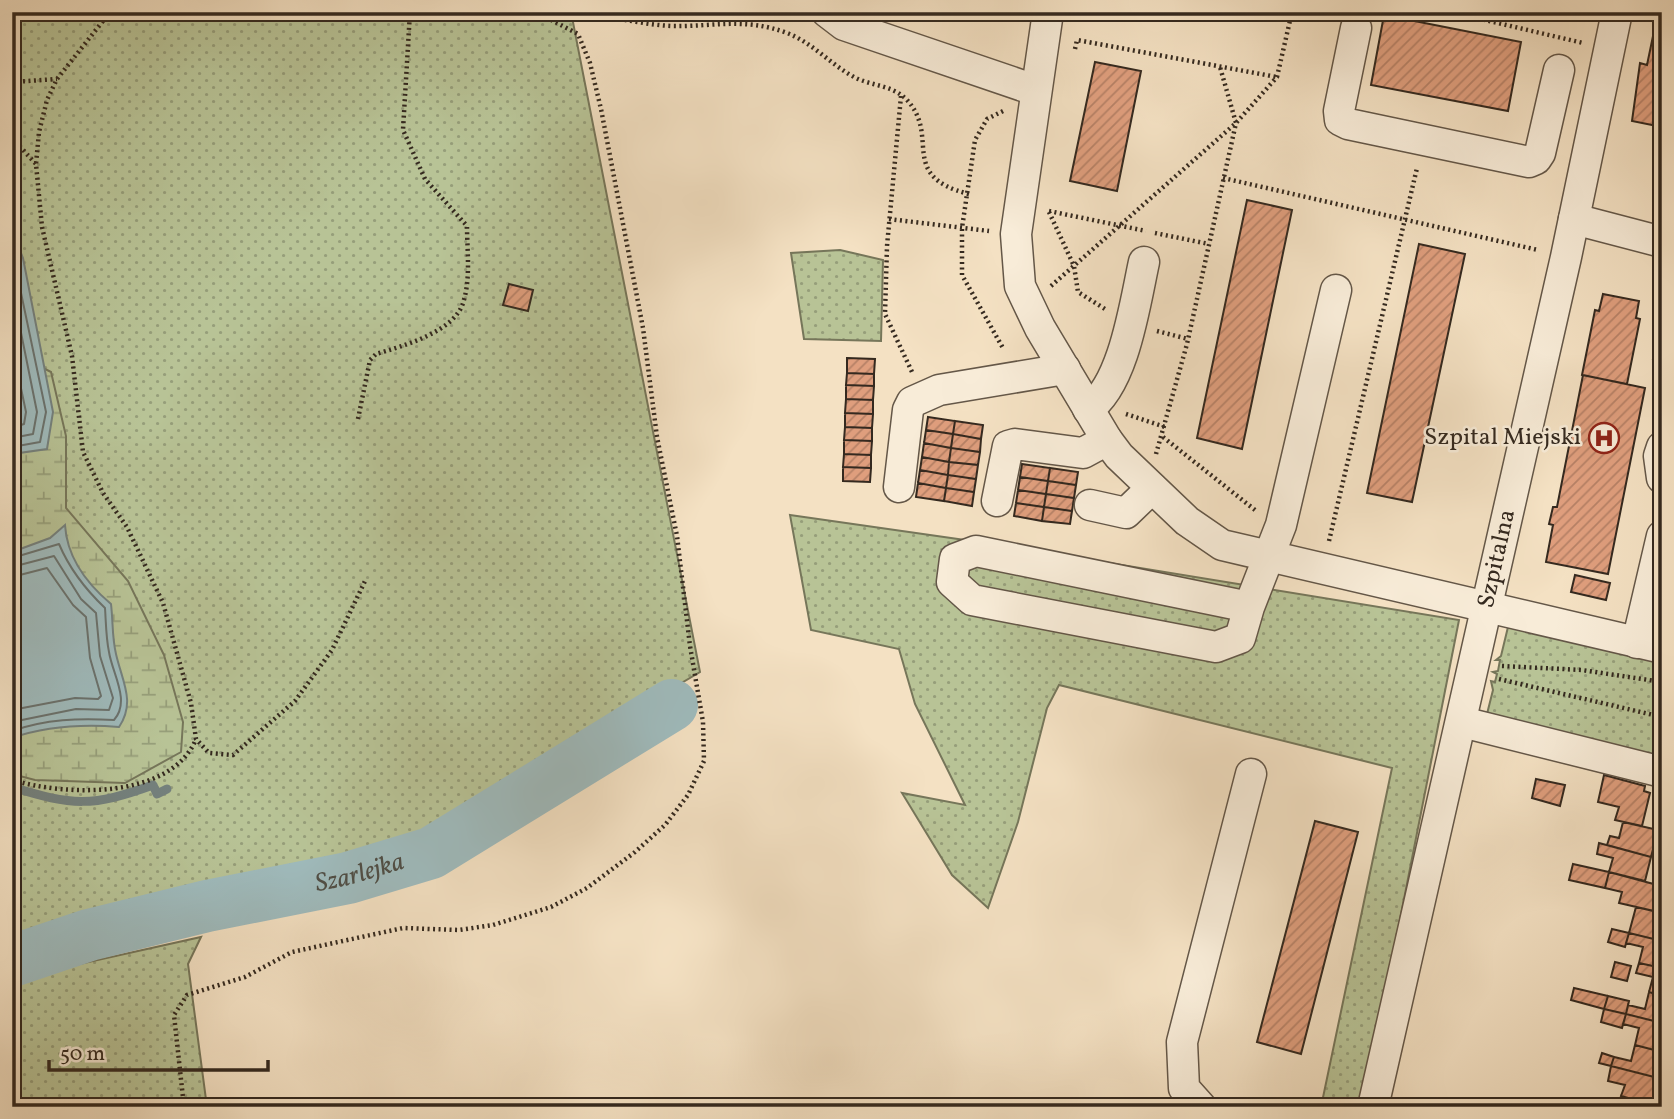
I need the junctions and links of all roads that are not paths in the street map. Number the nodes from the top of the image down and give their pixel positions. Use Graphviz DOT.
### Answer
graph roads {
  1 [pos="827,12"];
  2 [pos="1048,12"];
  3 [pos="1617,12"];
  4 [pos="1356,28"];
  5 [pos="1559,69"];
  6 [pos="1035,90"];
  7 [pos="1544,139"];
  8 [pos="1588,149"];
  9 [pos="1574,219"];
  10 [pos="1662,242"];
  11 [pos="1144,262"];
  12 [pos="1336,290"];
  13 [pos="1065,369"];
  14 [pos="1095,404"];
  15 [pos="1107,440"];
  16 [pos="1662,447"];
  17 [pos="1153,474"];
  18 [pos="1662,478"];
  19 [pos="899,487"];
  20 [pos="997,501"];
  21 [pos="1090,505"];
  22 [pos="1662,536"];
  23 [pos="1274,545"];
  24 [pos="1249,607"];
  25 [pos="1485,609"];
  26 [pos="1650,645"];
  27 [pos="1462,722"];
  28 [pos="1662,772"];
  29 [pos="1251,774"];
  30 [pos="1201,1107"];
  31 [pos="1373,1107"];
  1 -- 6 [label="street"];
  2 -- 6 [label="street"];
  3 -- 8 [label="street, Szpitalna"];
  4 -- 7 [label="street"];
  5 -- 7 [label="street"];
  6 -- 13 [label="street"];
  7 -- 8 [label="street"];
  8 -- 9 [label="street, Szpitalna"];
  9 -- 10 [label="street"];
  9 -- 25 [label="street, Szpitalna"];
  11 -- 14 [label="street"];
  12 -- 23 [label="street"];
  13 -- 14 [label="street"];
  13 -- 19 [label="street"];
  14 -- 15 [label="street"];
  15 -- 17 [label="street"];
  15 -- 20 [label="street"];
  16 -- 18 [label="street"];
  17 -- 21 [label="street"];
  17 -- 23 [label="street"];
  22 -- 26 [label="street"];
  23 -- 24 [label="street"];
  23 -- 25 [label="street"];
  24 -- 24 [label="street"];
  25 -- 26 [label="street"];
  25 -- 27 [label="street, Szpitalna"];
  27 -- 28 [label="street"];
  27 -- 31 [label="street, Szpitalna"];
  29 -- 30 [label="street"];
}
